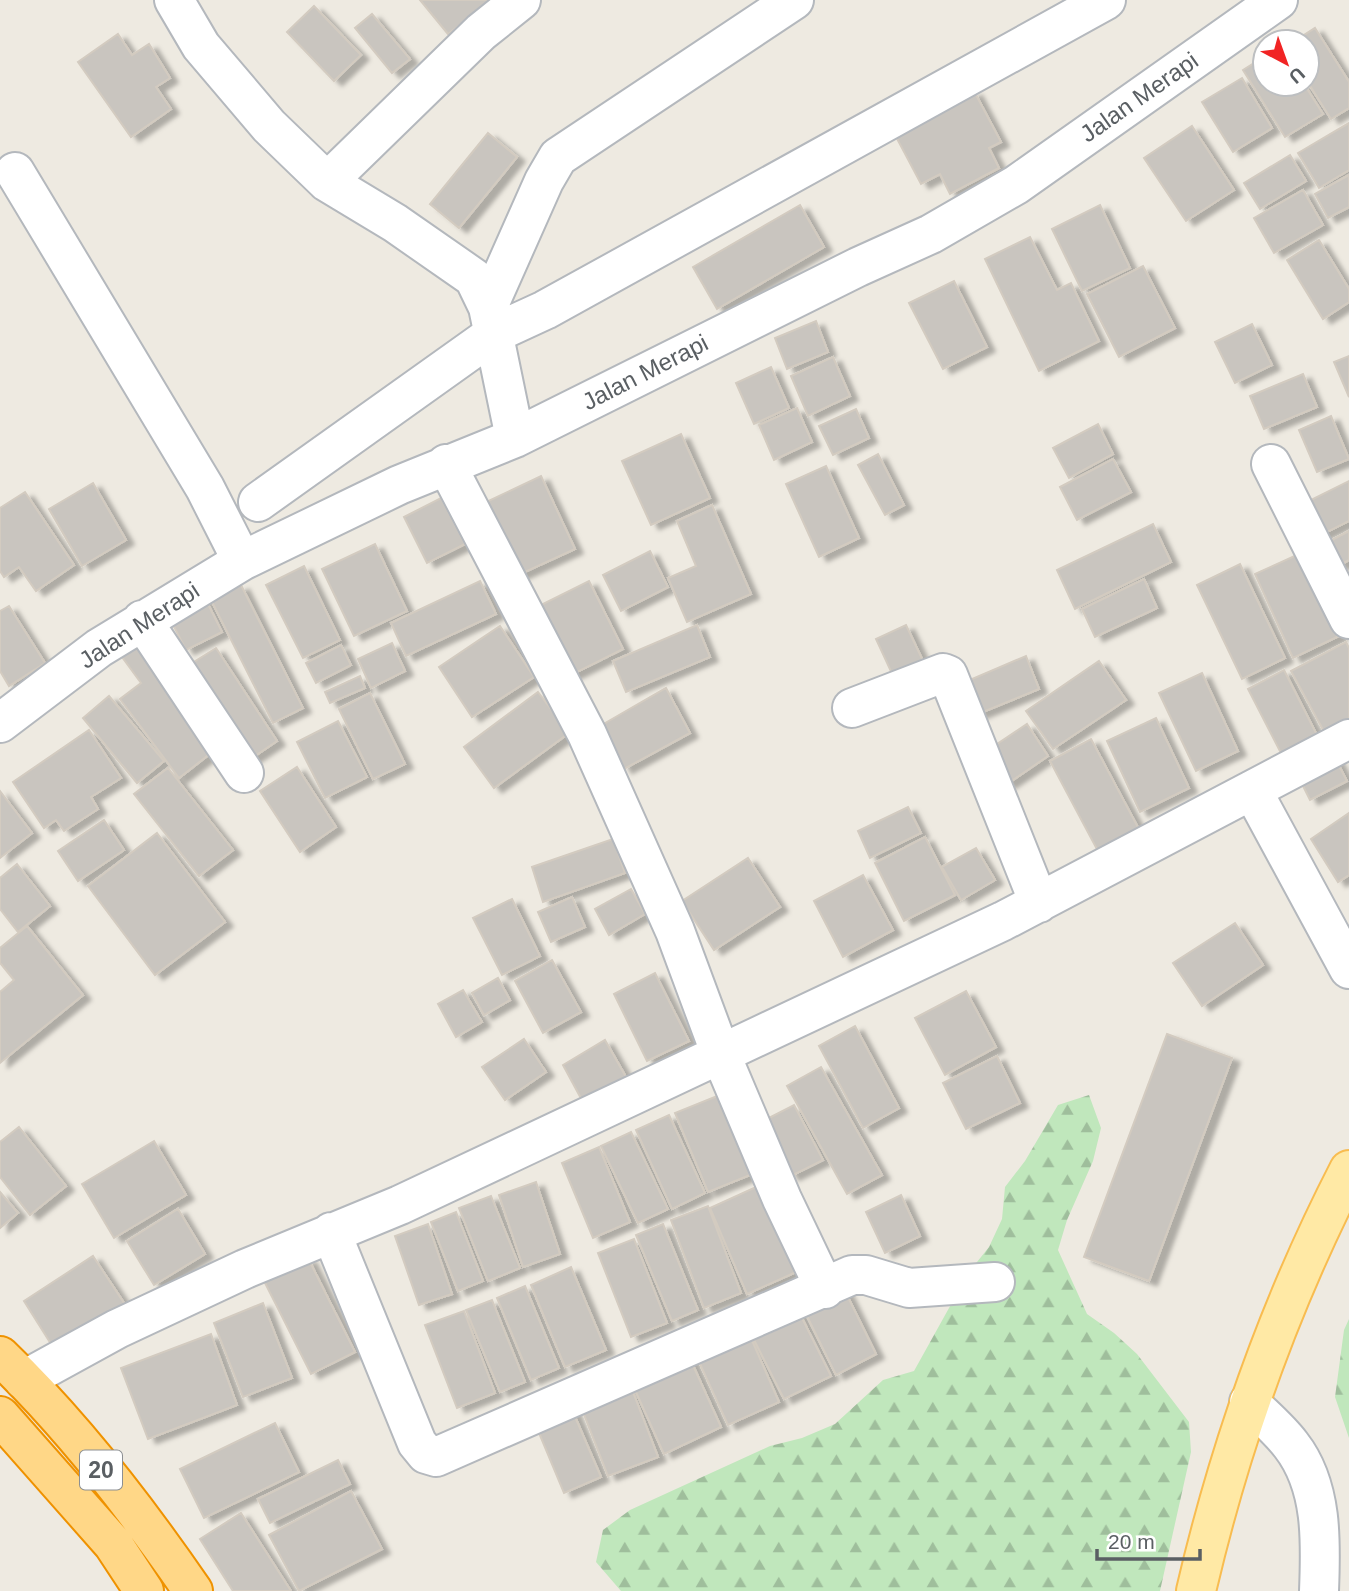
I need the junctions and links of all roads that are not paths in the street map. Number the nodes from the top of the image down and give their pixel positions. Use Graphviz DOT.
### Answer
graph roads {
  1 [pos="174,0"];
  2 [pos="521,0"];
  3 [pos="794,0"];
  4 [pos="1106,0"];
  5 [pos="1278,0"];
  6 [pos="15,172"];
  7 [pos="327,182"];
  8 [pos="492,320"];
  9 [pos="515,438"];
  10 [pos="446,464"];
  11 [pos="1271,464"];
  12 [pos="258,502"];
  13 [pos="242,561"];
  14 [pos="1349,618"];
  15 [pos="142,620"];
  16 [pos="852,708"];
  17 [pos="0,723"];
  18 [pos="1349,739"];
  19 [pos="244,773"];
  20 [pos="1252,790"];
  21 [pos="1039,903"];
  22 [pos="1349,969"];
  23 [pos="722,1055"];
  24 [pos="1349,1170"];
  25 [pos="331,1232"];
  26 [pos="995,1282"];
  27 [pos="825,1289"];
  28 [pos="6,1363"];
  29 [pos="1249,1402"];
  30 [pos="0,1416"];
  31 [pos="144,1591"];
  32 [pos="193,1591"];
  33 [pos="1196,1591"];
  34 [pos="1319,1591"];
  1 -- 7 [label="street"];
  2 -- 7 [label="street"];
  3 -- 8 [label="street"];
  4 -- 8 [label="street"];
  5 -- 9 [label="street, Jalan Merapi"];
  6 -- 13 [label="street"];
  7 -- 8 [label="street"];
  8 -- 9 [label="street"];
  8 -- 12 [label="street"];
  9 -- 10 [label="street, Jalan Merapi"];
  10 -- 13 [label="street, Jalan Merapi"];
  10 -- 23 [label="street"];
  11 -- 14 [label="street"];
  13 -- 15 [label="street, Jalan Merapi"];
  15 -- 17 [label="street, Jalan Merapi"];
  15 -- 19 [label="street"];
  16 -- 21 [label="street"];
  18 -- 20 [label="street"];
  20 -- 21 [label="street"];
  20 -- 22 [label="street"];
  21 -- 23 [label="street"];
  23 -- 25 [label="street"];
  23 -- 27 [label="street"];
  24 -- 29 [label="main road"];
  25 -- 27 [label="street"];
  25 -- 28 [label="street"];
  26 -- 27 [label="street"];
  28 -- 32 [label="highway, 20"];
  29 -- 33 [label="main road"];
  29 -- 34 [label="street"];
  30 -- 31 [label="highway, 20"];
}
